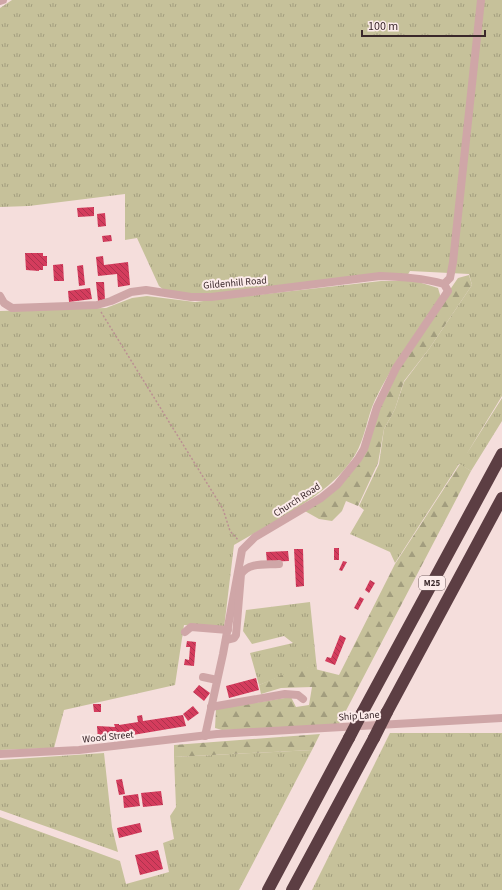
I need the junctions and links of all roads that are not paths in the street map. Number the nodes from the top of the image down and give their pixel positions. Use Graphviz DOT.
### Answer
graph roads {
  1 [pos="481,0"];
  2 [pos="444,284"];
  3 [pos="0,296"];
  4 [pos="502,454"];
  5 [pos="502,498"];
  6 [pos="279,564"];
  7 [pos="228,630"];
  8 [pos="185,632"];
  9 [pos="226,640"];
  10 [pos="202,677"];
  11 [pos="217,680"];
  12 [pos="303,699"];
  13 [pos="211,707"];
  14 [pos="502,718"];
  15 [pos="217,734"];
  16 [pos="205,736"];
  17 [pos="0,754"];
  18 [pos="268,890"];
  19 [pos="292,890"];
  1 -- 2 [label="street"];
  2 -- 3 [label="street, Gildenhill Road"];
  2 -- 7 [label="street, Church Road"];
  4 -- 18 [label="highway, M25, bridge"];
  5 -- 19 [label="highway, M25, bridge"];
  6 -- 9 [label="street"];
  7 -- 8 [label="street"];
  7 -- 9 [label="street"];
  9 -- 11 [label="street"];
  10 -- 11 [label="street"];
  11 -- 13 [label="street"];
  12 -- 13 [label="street"];
  13 -- 16 [label="street"];
  14 -- 15 [label="street, Ship Lane"];
  15 -- 16 [label="street, Wood Street"];
  16 -- 17 [label="street, Wood Street"];
}
